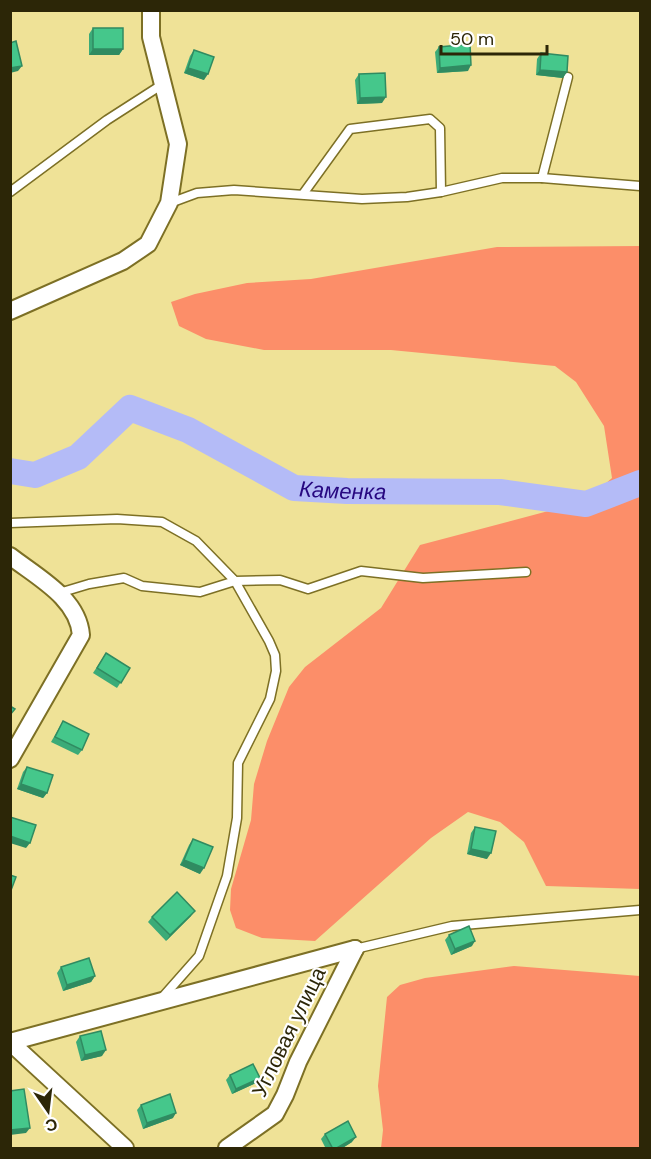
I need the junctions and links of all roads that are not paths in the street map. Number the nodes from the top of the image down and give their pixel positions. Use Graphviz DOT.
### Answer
graph roads {
  1 [pos="151,10"];
  2 [pos="568,77"];
  3 [pos="163,84"];
  4 [pos="542,178"];
  5 [pos="640,186"];
  6 [pos="10,192"];
  7 [pos="441,192"];
  8 [pos="303,194"];
  9 [pos="169,203"];
  10 [pos="10,311"];
  11 [pos="10,523"];
  12 [pos="10,556"];
  13 [pos="526,572"];
  14 [pos="235,581"];
  15 [pos="59,594"];
  16 [pos="10,759"];
  17 [pos="640,910"];
  18 [pos="355,949"];
  19 [pos="158,1002"];
  20 [pos="124,1149"];
  21 [pos="227,1149"];
  1 -- 3 [label="street"];
  2 -- 4 [label="lane"];
  3 -- 6 [label="lane"];
  3 -- 9 [label="street"];
  4 -- 5 [label="lane"];
  4 -- 7 [label="lane"];
  7 -- 8 [label="lane"];
  7 -- 8 [label="lane"];
  8 -- 9 [label="lane"];
  9 -- 10 [label="street"];
  11 -- 14 [label="lane"];
  12 -- 15 [label="street"];
  13 -- 14 [label="lane"];
  14 -- 15 [label="lane"];
  14 -- 19 [label="lane"];
  15 -- 16 [label="street"];
  17 -- 18 [label="lane"];
  18 -- 19 [label="street"];
  18 -- 21 [label="street, Угловая улица"];
  19 -- 20 [label="street"];
}
